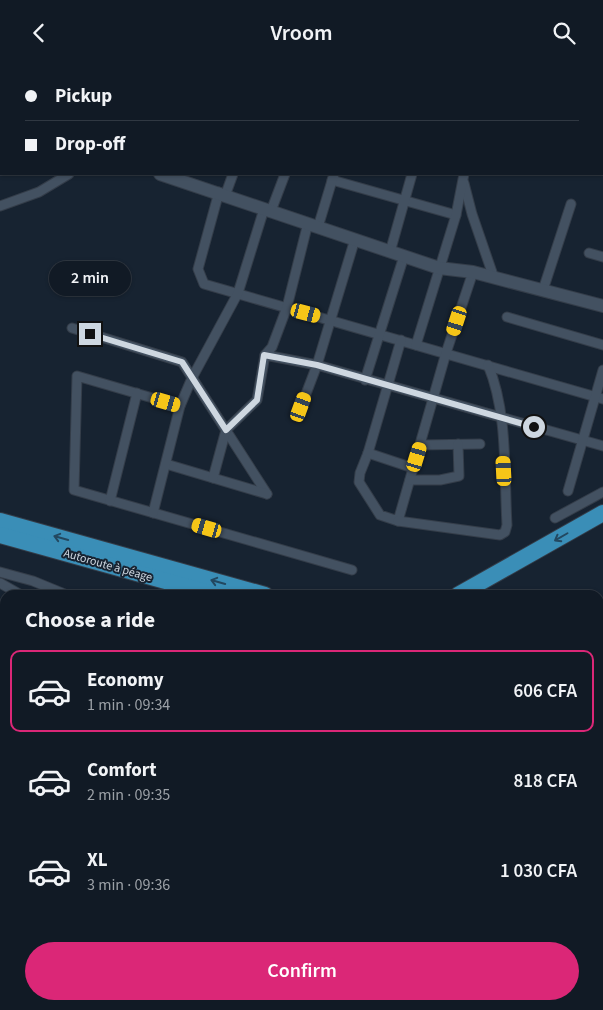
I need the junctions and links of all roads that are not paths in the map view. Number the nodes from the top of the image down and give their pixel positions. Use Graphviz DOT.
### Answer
graph roads {
  1 [pos="67,175"];
  2 [pos="166,175"];
  3 [pos="232,175"];
  4 [pos="284,175"];
  5 [pos="412,175"];
  6 [pos="464,176"];
  7 [pos="179,177"];
  8 [pos="333,177"];
  9 [pos="222,194"];
  10 [pos="404,202"];
  11 [pos="571,204"];
  12 [pos="0,206"];
  13 [pos="267,210"];
  14 [pos="456,215"];
  15 [pos="313,225"];
  16 [pos="355,239"];
  17 [pos="390,252"];
  18 [pos="589,253"];
  19 [pos="404,256"];
  20 [pos="603,257"];
  21 [pos="439,267"];
  22 [pos="473,272"];
  23 [pos="494,277"];
  24 [pos="543,290"];
  25 [pos="238,293"];
  26 [pos="603,306"];
  27 [pos="287,307"];
  28 [pos="507,317"];
  29 [pos="330,320"];
  30 [pos="72,328"];
  31 [pos="379,334"];
  32 [pos="401,340"];
  33 [pos="416,345"];
  34 [pos="603,345"];
  35 [pos="446,353"];
  36 [pos="264,355"];
  37 [pos="317,365"];
  38 [pos="488,365"];
  39 [pos="603,370"];
  40 [pos="192,378"];
  41 [pos="365,380"];
  42 [pos="388,386"];
  43 [pos="136,393"];
  44 [pos="599,398"];
  45 [pos="434,399"];
  46 [pos="180,406"];
  47 [pos="301,407"];
  48 [pos="501,418"];
  49 [pos="226,430"];
  50 [pos="583,441"];
  51 [pos="458,444"];
  52 [pos="480,444"];
  53 [pos="420,445"];
  54 [pos="603,446"];
  55 [pos="368,453"];
  56 [pos="166,464"];
  57 [pos="413,468"];
  58 [pos="214,478"];
  59 [pos="410,480"];
  60 [pos="568,491"];
  61 [pos="603,492"];
  62 [pos="110,501"];
  63 [pos="153,513"];
  64 [pos="603,513"];
  65 [pos="555,518"];
  66 [pos="0,521"];
  67 [pos="398,521"];
  68 [pos="0,535"];
  69 [pos="352,570"];
  70 [pos="0,572"];
  71 [pos="0,583"];
  72 [pos="12,590"];
  73 [pos="55,590"];
  74 [pos="190,590"];
  75 [pos="247,590"];
  76 [pos="467,590"];
  1 -- 12 [label="street"];
  2 -- 7 [label="street"];
  3 -- 9 [label="street"];
  4 -- 13 [label="street"];
  5 -- 10 [label="street"];
  6 -- 14 [label="street"];
  6 -- 23 [label="street"];
  7 -- 9 [label="street"];
  8 -- 10 [label="street"];
  8 -- 15 [label="street"];
  9 -- 13 [label="street"];
  9 -- 25 [label="street"];
  10 -- 14 [label="street"];
  10 -- 17 [label="street"];
  11 -- 24 [label="street"];
  13 -- 15 [label="street"];
  13 -- 25 [label="street"];
  14 -- 21 [label="street"];
  15 -- 16 [label="street"];
  15 -- 27 [label="street"];
  16 -- 17 [label="street"];
  16 -- 29 [label="street"];
  17 -- 19 [label="street"];
  18 -- 20 [label="street"];
  19 -- 21 [label="street"];
  19 -- 31 [label="street"];
  21 -- 22 [label="street"];
  21 -- 33 [label="street"];
  22 -- 23 [label="street"];
  22 -- 35 [label="street"];
  23 -- 24 [label="street"];
  24 -- 26 [label="street"];
  25 -- 27 [label="street"];
  25 -- 40 [label="street"];
  27 -- 29 [label="street"];
  27 -- 36 [label="street"];
  28 -- 34 [label="street"];
  29 -- 31 [label="street"];
  29 -- 37 [label="street"];
  30 -- 40 [label="street"];
  31 -- 32 [label="street"];
  31 -- 41 [label="street"];
  32 -- 33 [label="street"];
  32 -- 42 [label="street"];
  33 -- 35 [label="street"];
  35 -- 38 [label="street"];
  35 -- 45 [label="street"];
  36 -- 37 [label="street"];
  36 -- 49 [label="street"];
  37 -- 41 [label="street"];
  37 -- 47 [label="street"];
  38 -- 44 [label="street"];
  38 -- 48 [label="street"];
  39 -- 44 [label="street"];
  40 -- 46 [label="street"];
  40 -- 49 [label="street"];
  41 -- 42 [label="street"];
  42 -- 45 [label="street"];
  42 -- 55 [label="street"];
  43 -- 46 [label="street"];
  43 -- 62 [label="street"];
  43 -- 62 [label="street"];
  44 -- 50 [label="street"];
  45 -- 48 [label="street"];
  45 -- 53 [label="street"];
  46 -- 56 [label="street"];
  48 -- 50 [label="street"];
  48 -- 67 [label="street"];
  49 -- 58 [label="street"];
  49 -- 58 [label="street"];
  50 -- 54 [label="street"];
  50 -- 60 [label="street"];
  51 -- 52 [label="street"];
  51 -- 53 [label="street"];
  51 -- 59 [label="street"];
  53 -- 57 [label="street"];
  55 -- 57 [label="street"];
  55 -- 67 [label="street"];
  56 -- 58 [label="street"];
  56 -- 63 [label="street"];
  57 -- 59 [label="street"];
  59 -- 67 [label="street"];
  61 -- 65 [label="street"];
  62 -- 63 [label="street"];
  63 -- 69 [label="street"];
  64 -- 76 [label="highway, one-way"];
  75 -- 66 [label="highway, one-way"];
  68 -- 74 [label="highway, Autoroute à péage"];
  70 -- 73 [label="street"];
  71 -- 72 [label="street"];
}
